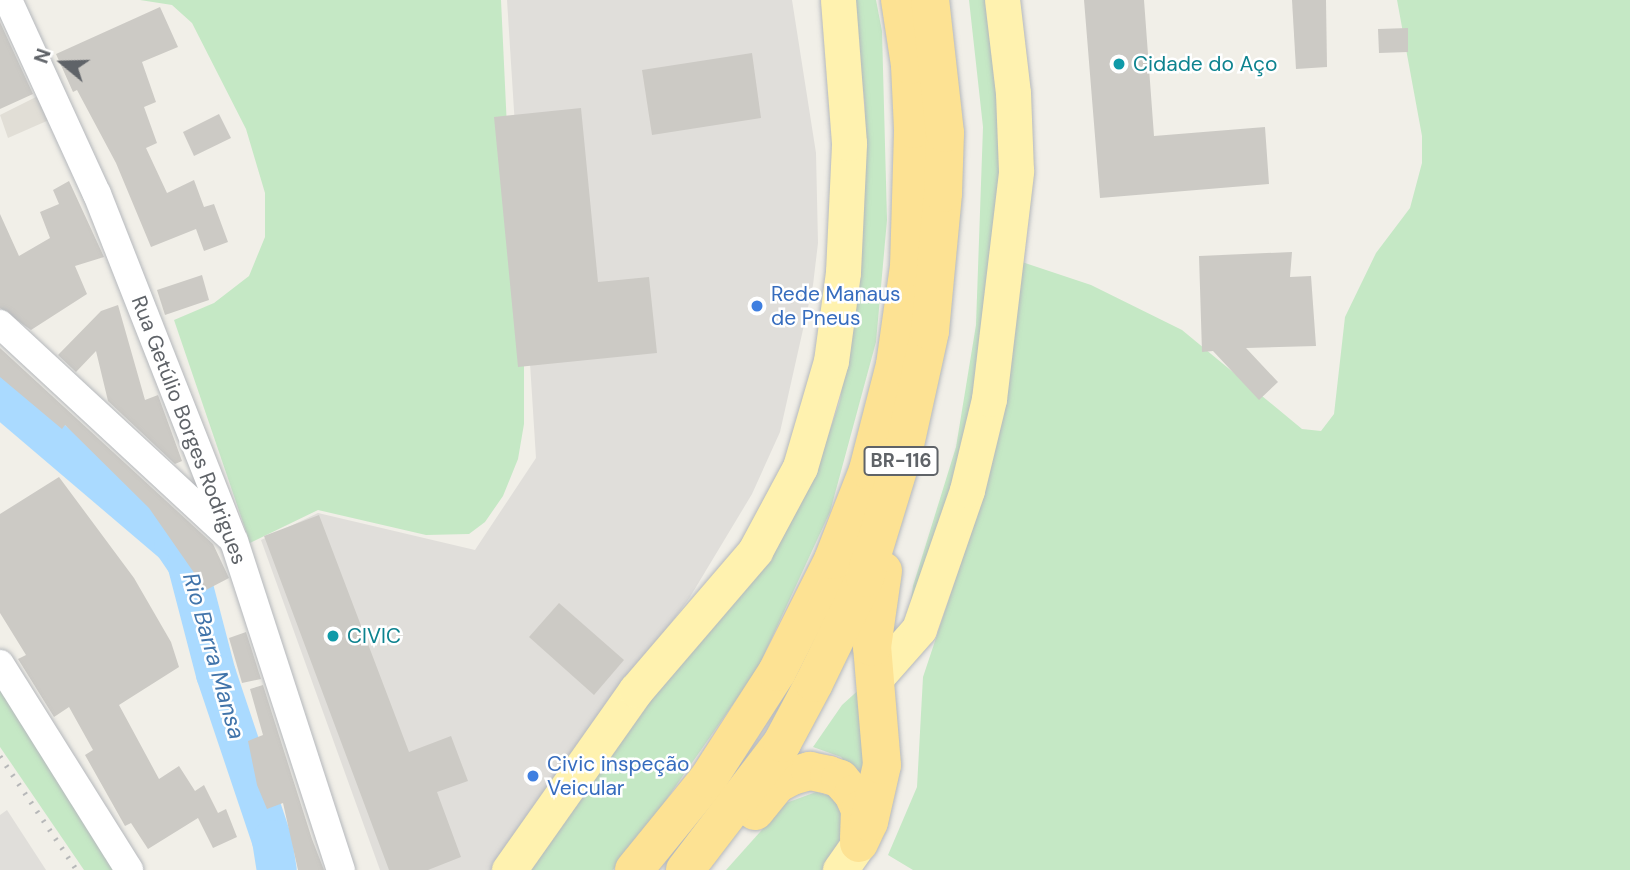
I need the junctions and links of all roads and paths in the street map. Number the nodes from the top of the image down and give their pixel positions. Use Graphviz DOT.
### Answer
graph roads {
  1 [pos="8,0"];
  2 [pos="838,0"];
  3 [pos="884,0"];
  4 [pos="900,0"];
  5 [pos="930,0"];
  6 [pos="1002,0"];
  7 [pos="943,193"];
  8 [pos="0,324"];
  9 [pos="852,517"];
  10 [pos="234,541"];
  11 [pos="0,664"];
  12 [pos="874,680"];
  13 [pos="849,857"];
  14 [pos="129,870"];
  15 [pos="341,870"];
  16 [pos="509,870"];
  17 [pos="635,870"];
  18 [pos="685,870"];
  19 [pos="706,870"];
  1 -- 10 [label="street, Rua Getúlio Borges Rodrigues"];
  2 -- 16 [label="main road"];
  3 -- 9 [label="highway, BR-116"];
  4 -- 9 [label="highway, BR-116"];
  5 -- 7 [label="highway, BR-116"];
  6 -- 12 [label="main road"];
  7 -- 12 [label="highway, BR-116"];
  7 -- 18 [label="highway, BR-116"];
  8 -- 10 [label="street"];
  9 -- 17 [label="highway, BR-116"];
  10 -- 15 [label="street, Rua Getúlio Borges Rodrigues"];
  11 -- 14 [label="street"];
  12 -- 13 [label="highway, BR-116"];
  13 -- 19 [label="highway"];
}
